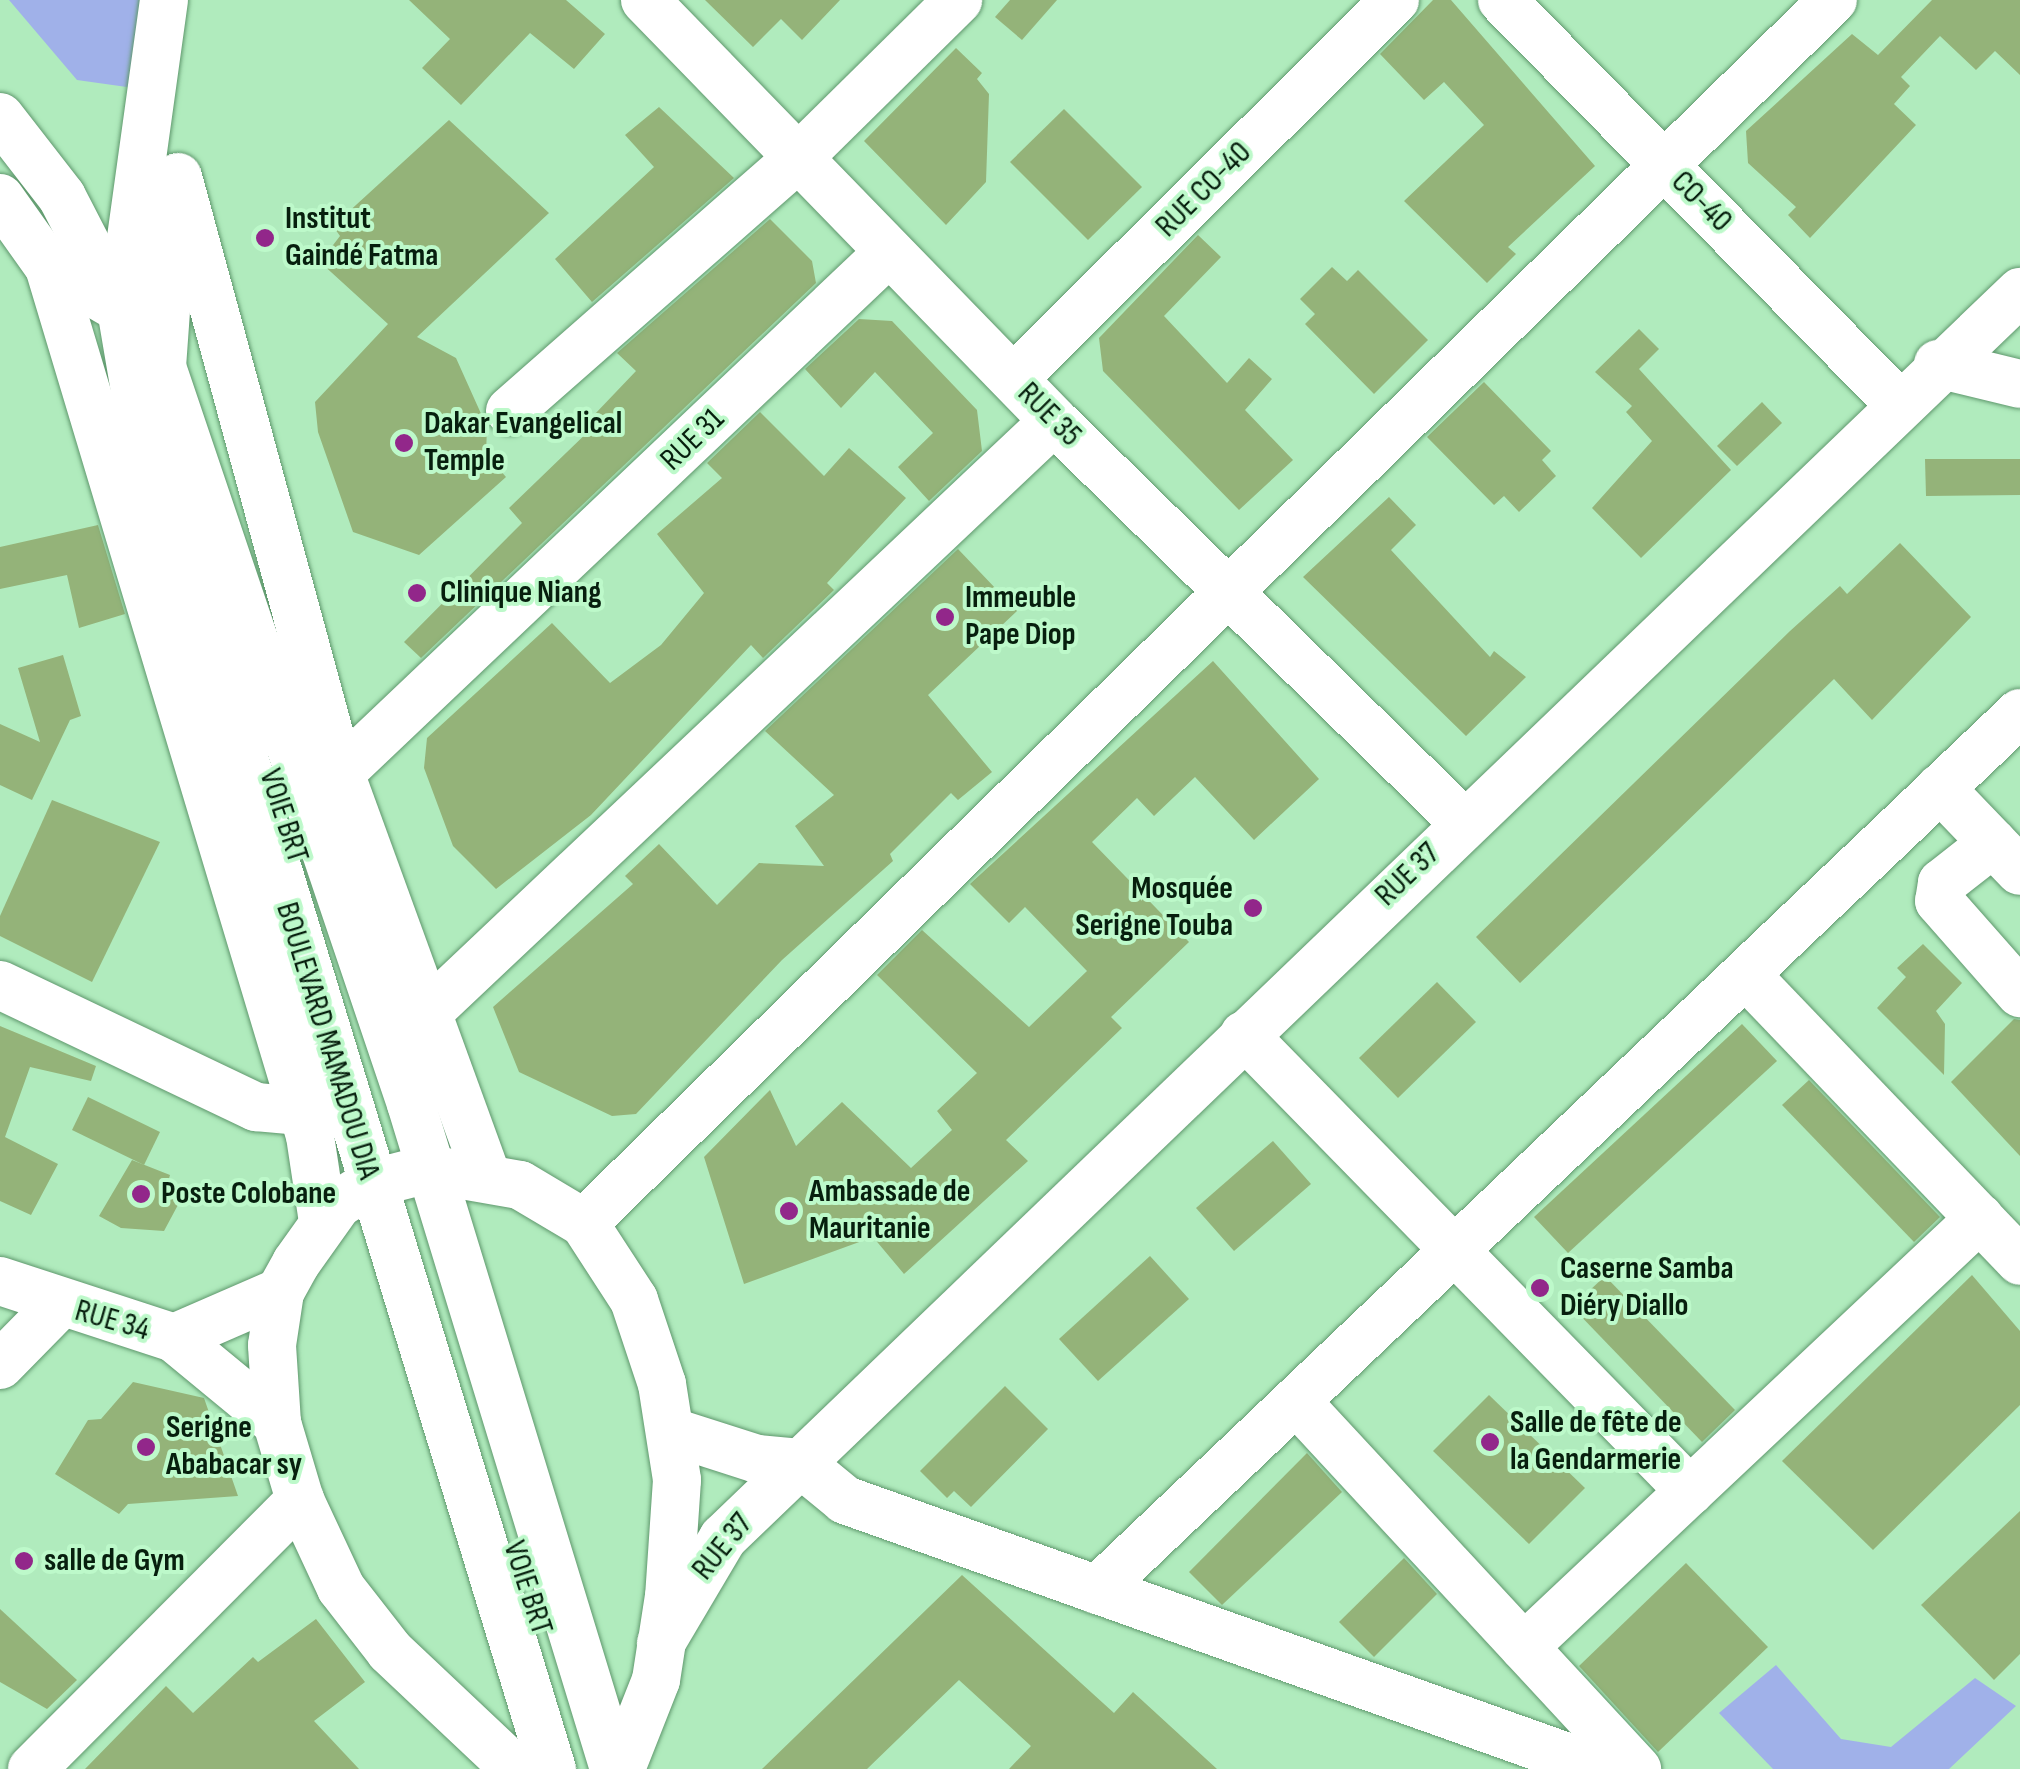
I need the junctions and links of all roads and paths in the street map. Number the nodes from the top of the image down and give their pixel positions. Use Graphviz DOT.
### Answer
graph roads {
  1 [pos="164,0"];
  2 [pos="189,0"];
  3 [pos="645,0"];
  4 [pos="958,0"];
  5 [pos="1395,0"];
  6 [pos="1502,0"];
  7 [pos="1833,0"];
  8 [pos="0,117"];
  9 [pos="798,158"];
  10 [pos="1664,165"];
  11 [pos="162,176"];
  12 [pos="0,198"];
  13 [pos="92,251"];
  14 [pos="889,252"];
  15 [pos="49,267"];
  16 [pos="2020,292"];
  17 [pos="121,309"];
  18 [pos="1938,364"];
  19 [pos="162,368"];
  20 [pos="1013,379"];
  21 [pos="2020,384"];
  22 [pos="1900,404"];
  23 [pos="510,411"];
  24 [pos="1054,421"];
  25 [pos="1230,590"];
  26 [pos="2020,713"];
  27 [pos="354,764"];
  28 [pos="1940,788"];
  29 [pos="1462,821"];
  30 [pos="2007,857"];
  31 [pos="1746,975"];
  32 [pos="0,985"];
  33 [pos="2020,993"];
  34 [pos="426,1015"];
  35 [pos="1244,1035"];
  36 [pos="301,1111"];
  37 [pos="486,1175"];
  38 [pos="398,1176"];
  39 [pos="1980,1218"];
  40 [pos="323,1222"];
  41 [pos="584,1223"];
  42 [pos="1454,1250"];
  43 [pos="2020,1261"];
  44 [pos="0,1280"];
  45 [pos="280,1292"];
  46 [pos="58,1306"];
  47 [pos="174,1338"];
  48 [pos="0,1364"];
  49 [pos="1296,1400"];
  50 [pos="277,1423"];
  51 [pos="673,1432"];
  52 [pos="800,1463"];
  53 [pos="1690,1491"];
  54 [pos="300,1500"];
  55 [pos="1097,1590"];
  56 [pos="661,1643"];
  57 [pos="1524,1647"];
  58 [pos="629,1763"];
  59 [pos="506,1767"];
  60 [pos="32,1769"];
  61 [pos="552,1769"];
  62 [pos="583,1769"];
  63 [pos="1601,1769"];
  64 [pos="1637,1769"];
  1 -- 11 [label="street"];
  2 -- 11 [label="street"];
  3 -- 9 [label="street, RUE 35"];
  4 -- 9 [label="street"];
  5 -- 20 [label="street, RUE CO-40"];
  6 -- 10 [label="street, CO-40"];
  7 -- 10 [label="street"];
  8 -- 13 [label="street"];
  9 -- 14 [label="street, RUE 35"];
  9 -- 23 [label="street"];
  10 -- 22 [label="street, CO-40"];
  10 -- 25 [label="street"];
  11 -- 13 [label="street"];
  11 -- 17 [label="street"];
  11 -- 19 [label="street"];
  11 -- 27 [label="street"];
  12 -- 15 [label="street"];
  13 -- 15 [label="street"];
  13 -- 17 [label="street"];
  14 -- 20 [label="street, RUE 35"];
  14 -- 27 [label="street, RUE 31"];
  15 -- 17 [label="street"];
  15 -- 36 [label="street"];
  16 -- 18 [label="street, RUE 37"];
  17 -- 19 [label="street"];
  17 -- 38 [label="street, BOULEVARD MAMADOU DIA"];
  18 -- 21 [label="street"];
  18 -- 22 [label="street, RUE 37"];
  19 -- 38 [label="street, BOULEVARD MAMADOU DIA"];
  20 -- 24 [label="street, RUE 35"];
  22 -- 29 [label="street, RUE 37"];
  24 -- 25 [label="street, RUE 35"];
  24 -- 34 [label="street"];
  25 -- 29 [label="street, RUE 35"];
  25 -- 41 [label="street"];
  26 -- 28 [label="street"];
  27 -- 34 [label="street"];
  28 -- 30 [label="street"];
  28 -- 31 [label="street"];
  29 -- 35 [label="street, RUE 37"];
  30 -- 33 [label="street"];
  31 -- 39 [label="street"];
  31 -- 42 [label="street"];
  32 -- 36 [label="street"];
  34 -- 37 [label="street"];
  35 -- 42 [label="street"];
  35 -- 52 [label="street, RUE 37"];
  36 -- 40 [label="street"];
  37 -- 38 [label="street"];
  37 -- 41 [label="street"];
  38 -- 40 [label="street"];
  38 -- 58 [label="street, BOULEVARD MAMADOU DIA"];
  38 -- 61 [label="street, BOULEVARD MAMADOU DIA"];
  38 -- 62 [label="street, VOIE BRT"];
  39 -- 43 [label="street"];
  39 -- 53 [label="street"];
  40 -- 45 [label="street"];
  41 -- 51 [label="street"];
  42 -- 49 [label="street"];
  42 -- 53 [label="street"];
  44 -- 46 [label="street, RUE 34"];
  45 -- 47 [label="street, RUE 34"];
  45 -- 50 [label="street"];
  46 -- 47 [label="street, RUE 34"];
  46 -- 48 [label="street"];
  47 -- 50 [label="street"];
  49 -- 55 [label="street"];
  49 -- 57 [label="street"];
  50 -- 54 [label="street"];
  51 -- 52 [label="street"];
  51 -- 56 [label="street"];
  52 -- 55 [label="street"];
  52 -- 56 [label="street, RUE 37"];
  53 -- 57 [label="street"];
  54 -- 59 [label="street"];
  54 -- 60 [label="street"];
  55 -- 63 [label="street"];
  56 -- 58 [label="street"];
  57 -- 64 [label="street"];
}
